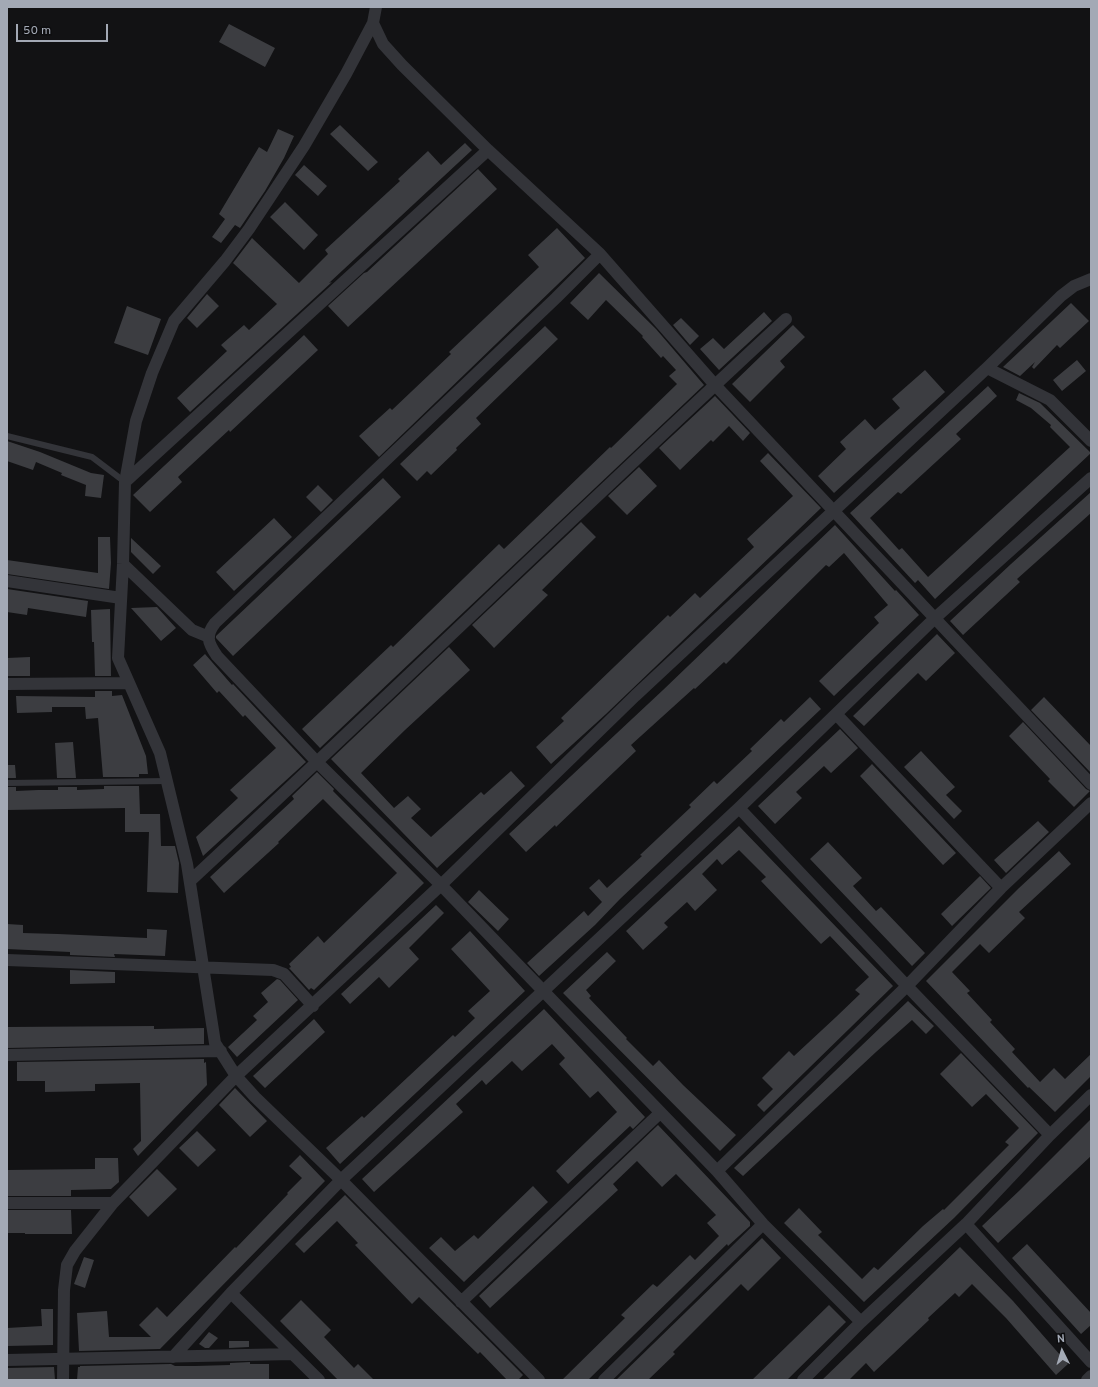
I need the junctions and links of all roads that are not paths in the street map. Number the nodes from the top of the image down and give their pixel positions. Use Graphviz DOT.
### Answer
graph roads {
  1 [pos="376,7"];
  2 [pos="373,23"];
  3 [pos="488,150"];
  4 [pos="600,254"];
  5 [pos="1091,279"];
  6 [pos="786,319"];
  7 [pos="987,368"];
  8 [pos="715,385"];
  9 [pos="7,436"];
  10 [pos="1091,441"];
  11 [pos="1091,478"];
  12 [pos="124,482"];
  13 [pos="834,510"];
  14 [pos="123,564"];
  15 [pos="7,581"];
  16 [pos="121,598"];
  17 [pos="935,618"];
  18 [pos="209,637"];
  19 [pos="129,683"];
  20 [pos="7,684"];
  21 [pos="836,714"];
  22 [pos="318,763"];
  23 [pos="167,781"];
  24 [pos="7,783"];
  25 [pos="1091,784"];
  26 [pos="1091,803"];
  27 [pos="739,808"];
  28 [pos="190,881"];
  29 [pos="441,885"];
  30 [pos="1001,888"];
  31 [pos="7,960"];
  32 [pos="203,967"];
  33 [pos="907,986"];
  34 [pos="543,990"];
  35 [pos="313,1006"];
  36 [pos="220,1051"];
  37 [pos="7,1055"];
  38 [pos="236,1076"];
  39 [pos="1091,1095"];
  40 [pos="660,1113"];
  41 [pos="1050,1135"];
  42 [pos="717,1172"];
  43 [pos="340,1180"];
  44 [pos="7,1202"];
  45 [pos="113,1203"];
  46 [pos="763,1224"];
  47 [pos="966,1224"];
  48 [pos="231,1293"];
  49 [pos="461,1302"];
  50 [pos="861,1322"];
  51 [pos="294,1354"];
  52 [pos="173,1357"];
  53 [pos="63,1359"];
  54 [pos="7,1360"];
  55 [pos="1091,1362"];
  56 [pos="1091,1376"];
  57 [pos="63,1380"];
  58 [pos="319,1380"];
  59 [pos="538,1380"];
  60 [pos="604,1380"];
  61 [pos="803,1380"];
  62 [pos="1087,1380"];
  1 -- 2 [label="street"];
  2 -- 3 [label="street"];
  2 -- 12 [label="street"];
  3 -- 4 [label="street"];
  3 -- 12 [label="street"];
  4 -- 8 [label="street"];
  4 -- 18 [label="street"];
  5 -- 7 [label="street"];
  6 -- 8 [label="street"];
  7 -- 10 [label="street"];
  7 -- 13 [label="street"];
  8 -- 13 [label="street"];
  8 -- 22 [label="street"];
  9 -- 12 [label="lane"];
  11 -- 17 [label="street"];
  12 -- 14 [label="street"];
  13 -- 17 [label="street"];
  13 -- 29 [label="street"];
  14 -- 16 [label="street"];
  14 -- 18 [label="street"];
  15 -- 16 [label="street"];
  16 -- 19 [label="street"];
  17 -- 21 [label="street"];
  17 -- 25 [label="street"];
  18 -- 22 [label="street"];
  19 -- 20 [label="street"];
  19 -- 23 [label="street"];
  21 -- 27 [label="street"];
  21 -- 30 [label="street"];
  22 -- 28 [label="street"];
  22 -- 29 [label="street"];
  23 -- 24 [label="lane"];
  23 -- 28 [label="street"];
  26 -- 30 [label="street"];
  27 -- 33 [label="street"];
  27 -- 34 [label="street"];
  28 -- 32 [label="street"];
  29 -- 34 [label="street"];
  29 -- 35 [label="street"];
  30 -- 33 [label="street"];
  31 -- 32 [label="street"];
  32 -- 35 [label="street"];
  32 -- 36 [label="street"];
  33 -- 41 [label="street"];
  33 -- 42 [label="street"];
  34 -- 40 [label="street"];
  34 -- 43 [label="street"];
  35 -- 38 [label="street"];
  36 -- 37 [label="street"];
  36 -- 38 [label="street"];
  38 -- 43 [label="street"];
  38 -- 45 [label="street"];
  39 -- 41 [label="street"];
  40 -- 42 [label="street"];
  40 -- 49 [label="street"];
  41 -- 47 [label="street"];
  42 -- 46 [label="street"];
  43 -- 48 [label="street"];
  43 -- 49 [label="street"];
  44 -- 45 [label="street"];
  45 -- 53 [label="street"];
  46 -- 50 [label="street"];
  46 -- 60 [label="street"];
  47 -- 50 [label="street"];
  47 -- 55 [label="street"];
  48 -- 51 [label="street"];
  48 -- 52 [label="street"];
  49 -- 59 [label="street"];
  50 -- 61 [label="street"];
  51 -- 52 [label="street"];
  51 -- 58 [label="street"];
  52 -- 53 [label="street"];
  53 -- 54 [label="street"];
  53 -- 57 [label="street"];
  56 -- 62 [label="street"];
}
